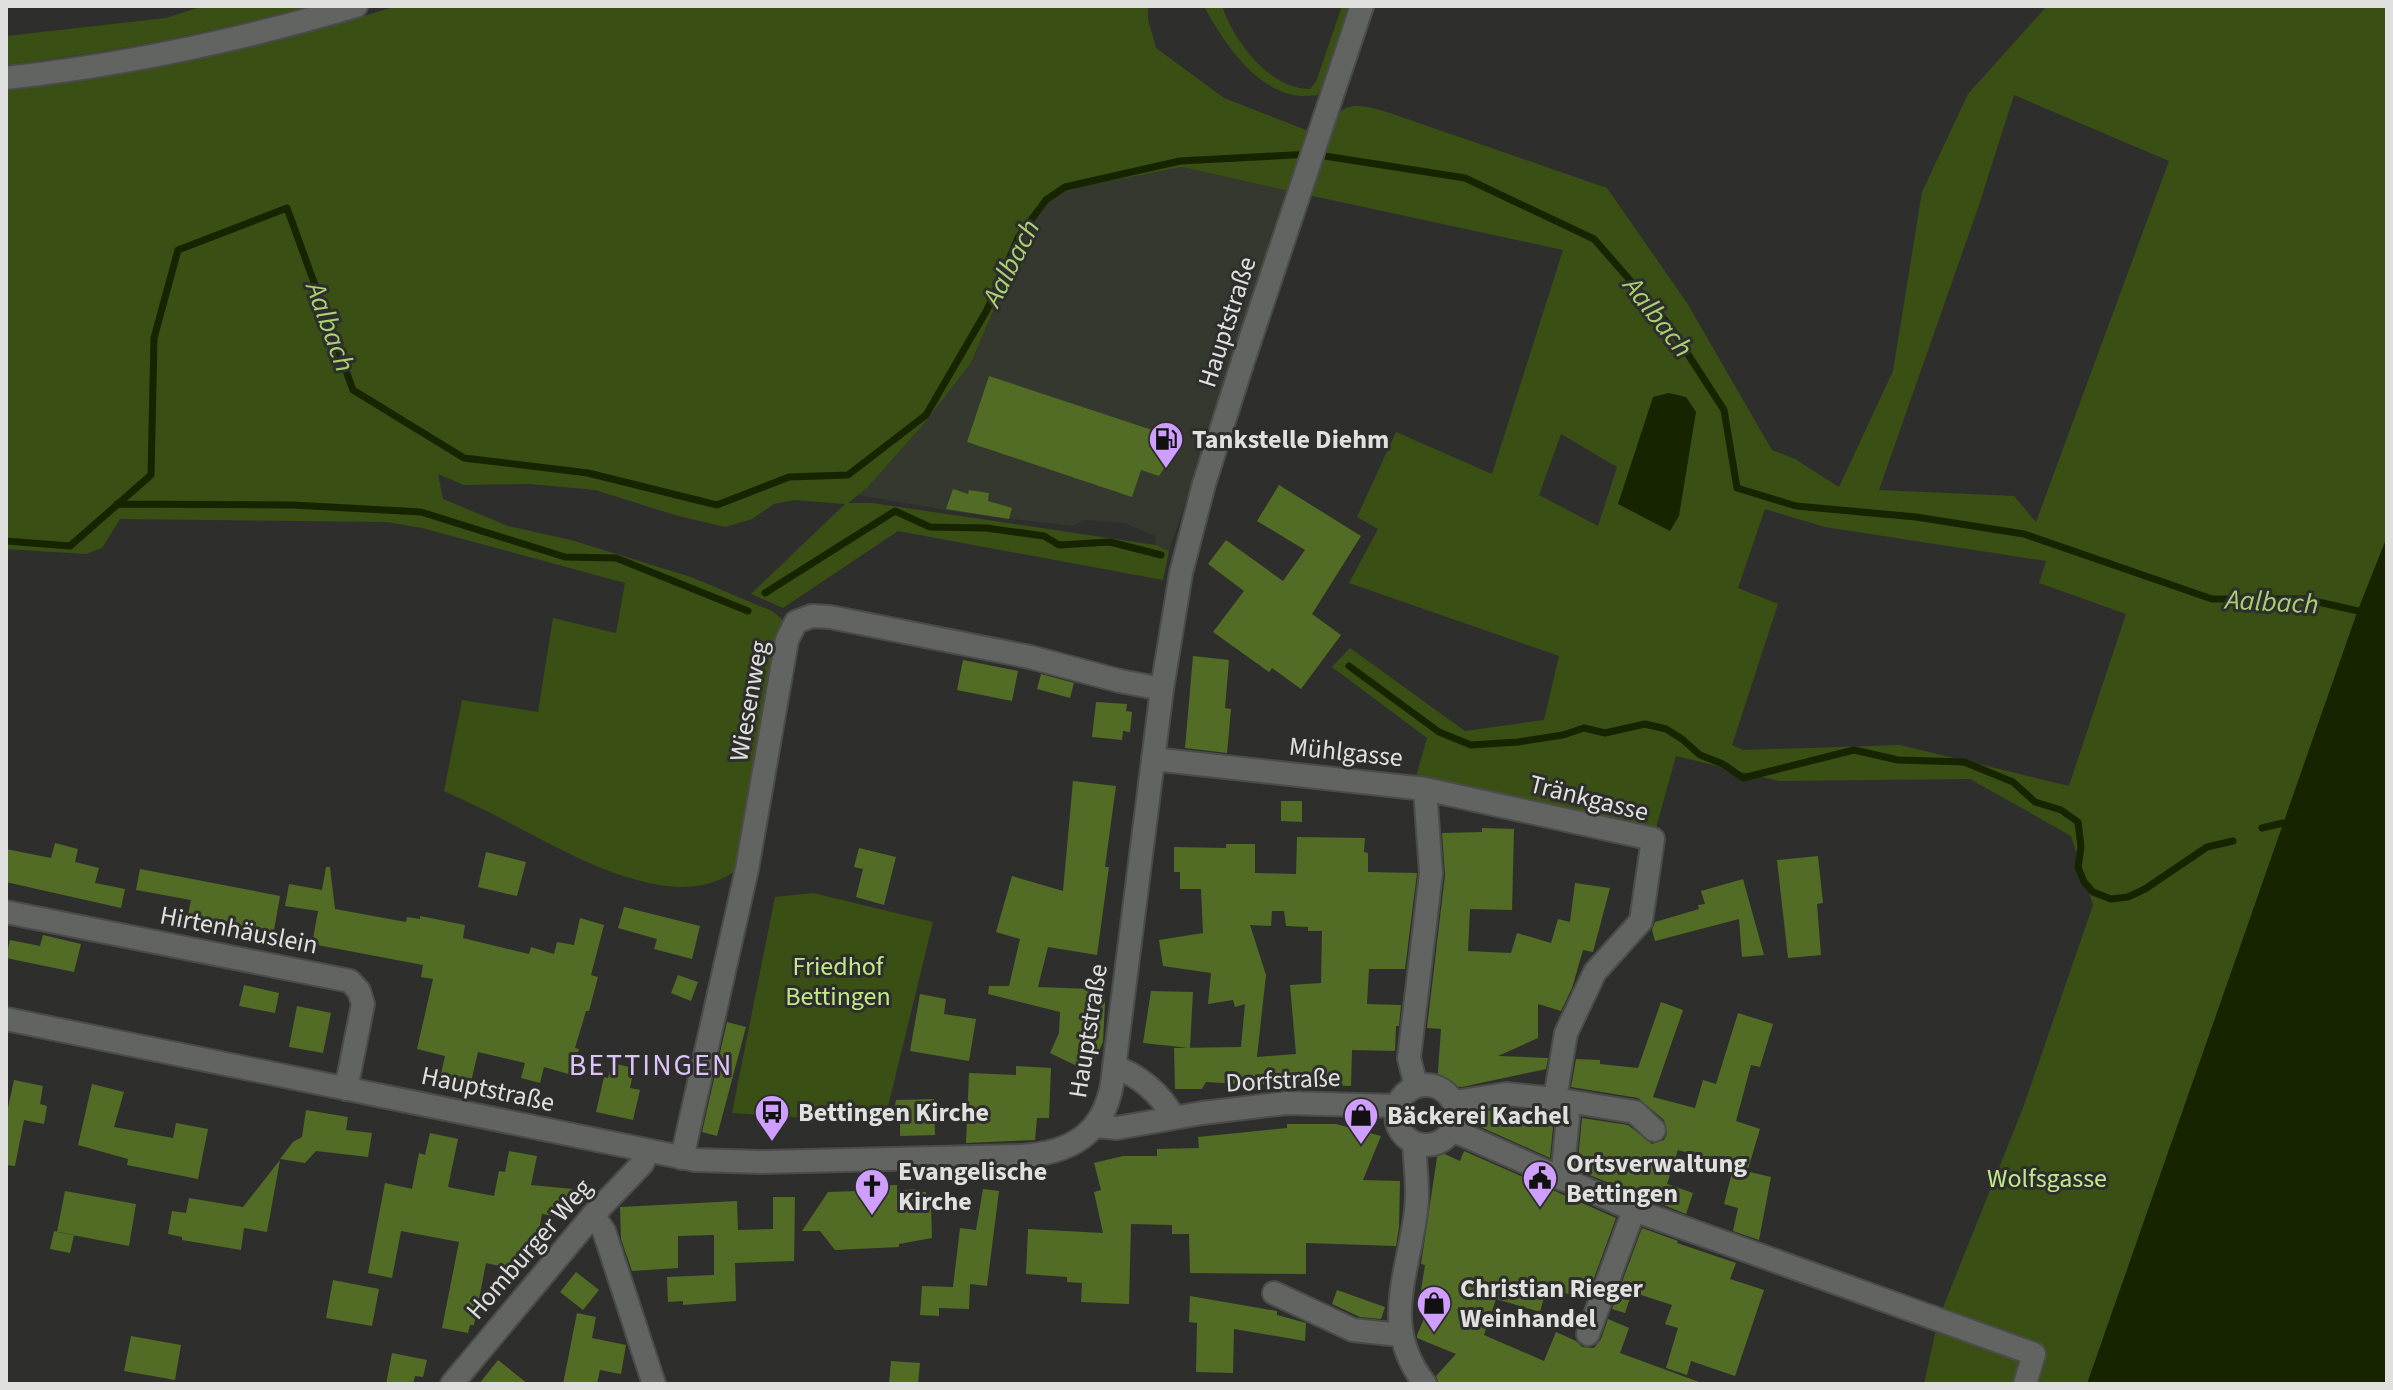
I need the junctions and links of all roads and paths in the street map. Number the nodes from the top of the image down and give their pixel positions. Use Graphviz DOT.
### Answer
graph roads {
  1 [pos="356,6"];
  2 [pos="1362,6"];
  3 [pos="6,78"];
  4 [pos="1162,689"];
  5 [pos="1153,759"];
  6 [pos="1425,789"];
  7 [pos="6,912"];
  8 [pos="6,1019"];
  9 [pos="1114,1067"];
  10 [pos="1416,1086"];
  11 [pos="346,1089"];
  12 [pos="1555,1099"];
  13 [pos="1454,1102"];
  14 [pos="1397,1106"];
  15 [pos="1173,1117"];
  16 [pos="1095,1126"];
  17 [pos="1452,1130"];
  18 [pos="1654,1130"];
  19 [pos="1414,1143"];
  20 [pos="648,1151"];
  21 [pos="682,1158"];
  22 [pos="1562,1179"];
  23 [pos="1634,1210"];
  24 [pos="593,1215"];
  25 [pos="1274,1293"];
  26 [pos="1588,1334"];
  27 [pos="1400,1335"];
  28 [pos="452,1384"];
  29 [pos="654,1384"];
  30 [pos="1425,1384"];
  31 [pos="2025,1384"];
  1 -- 3 [label="street"];
  2 -- 4 [label="street, Hauptstraße"];
  4 -- 5 [label="street, Hauptstraße"];
  4 -- 21 [label="street, Wiesenweg"];
  5 -- 6 [label="street, Mühlgasse"];
  5 -- 9 [label="street, Hauptstraße"];
  6 -- 10 [label="street, Mühlgasse"];
  6 -- 12 [label="street, Tränkgasse"];
  7 -- 11 [label="street, Hirtenhäuslein"];
  8 -- 11 [label="street, Hauptstraße"];
  9 -- 15 [label="street"];
  9 -- 16 [label="street, Hauptstraße"];
  10 -- 13 [label="street"];
  10 -- 14 [label="street"];
  11 -- 20 [label="street, Hauptstraße"];
  12 -- 13 [label="street"];
  12 -- 18 [label="street"];
  12 -- 22 [label="street, Tränkgasse"];
  13 -- 17 [label="street"];
  14 -- 15 [label="street, Dorfstraße"];
  14 -- 19 [label="street"];
  15 -- 16 [label="street, Dorfstraße"];
  16 -- 21 [label="street, Hauptstraße"];
  17 -- 19 [label="street"];
  17 -- 22 [label="street"];
  19 -- 27 [label="street"];
  20 -- 21 [label="street, Hauptstraße"];
  20 -- 24 [label="street, Homburger Weg"];
  22 -- 23 [label="street"];
  23 -- 26 [label="street"];
  23 -- 31 [label="street"];
  24 -- 28 [label="street, Homburger Weg"];
  24 -- 29 [label="street"];
  25 -- 27 [label="street"];
  27 -- 30 [label="street"];
}
